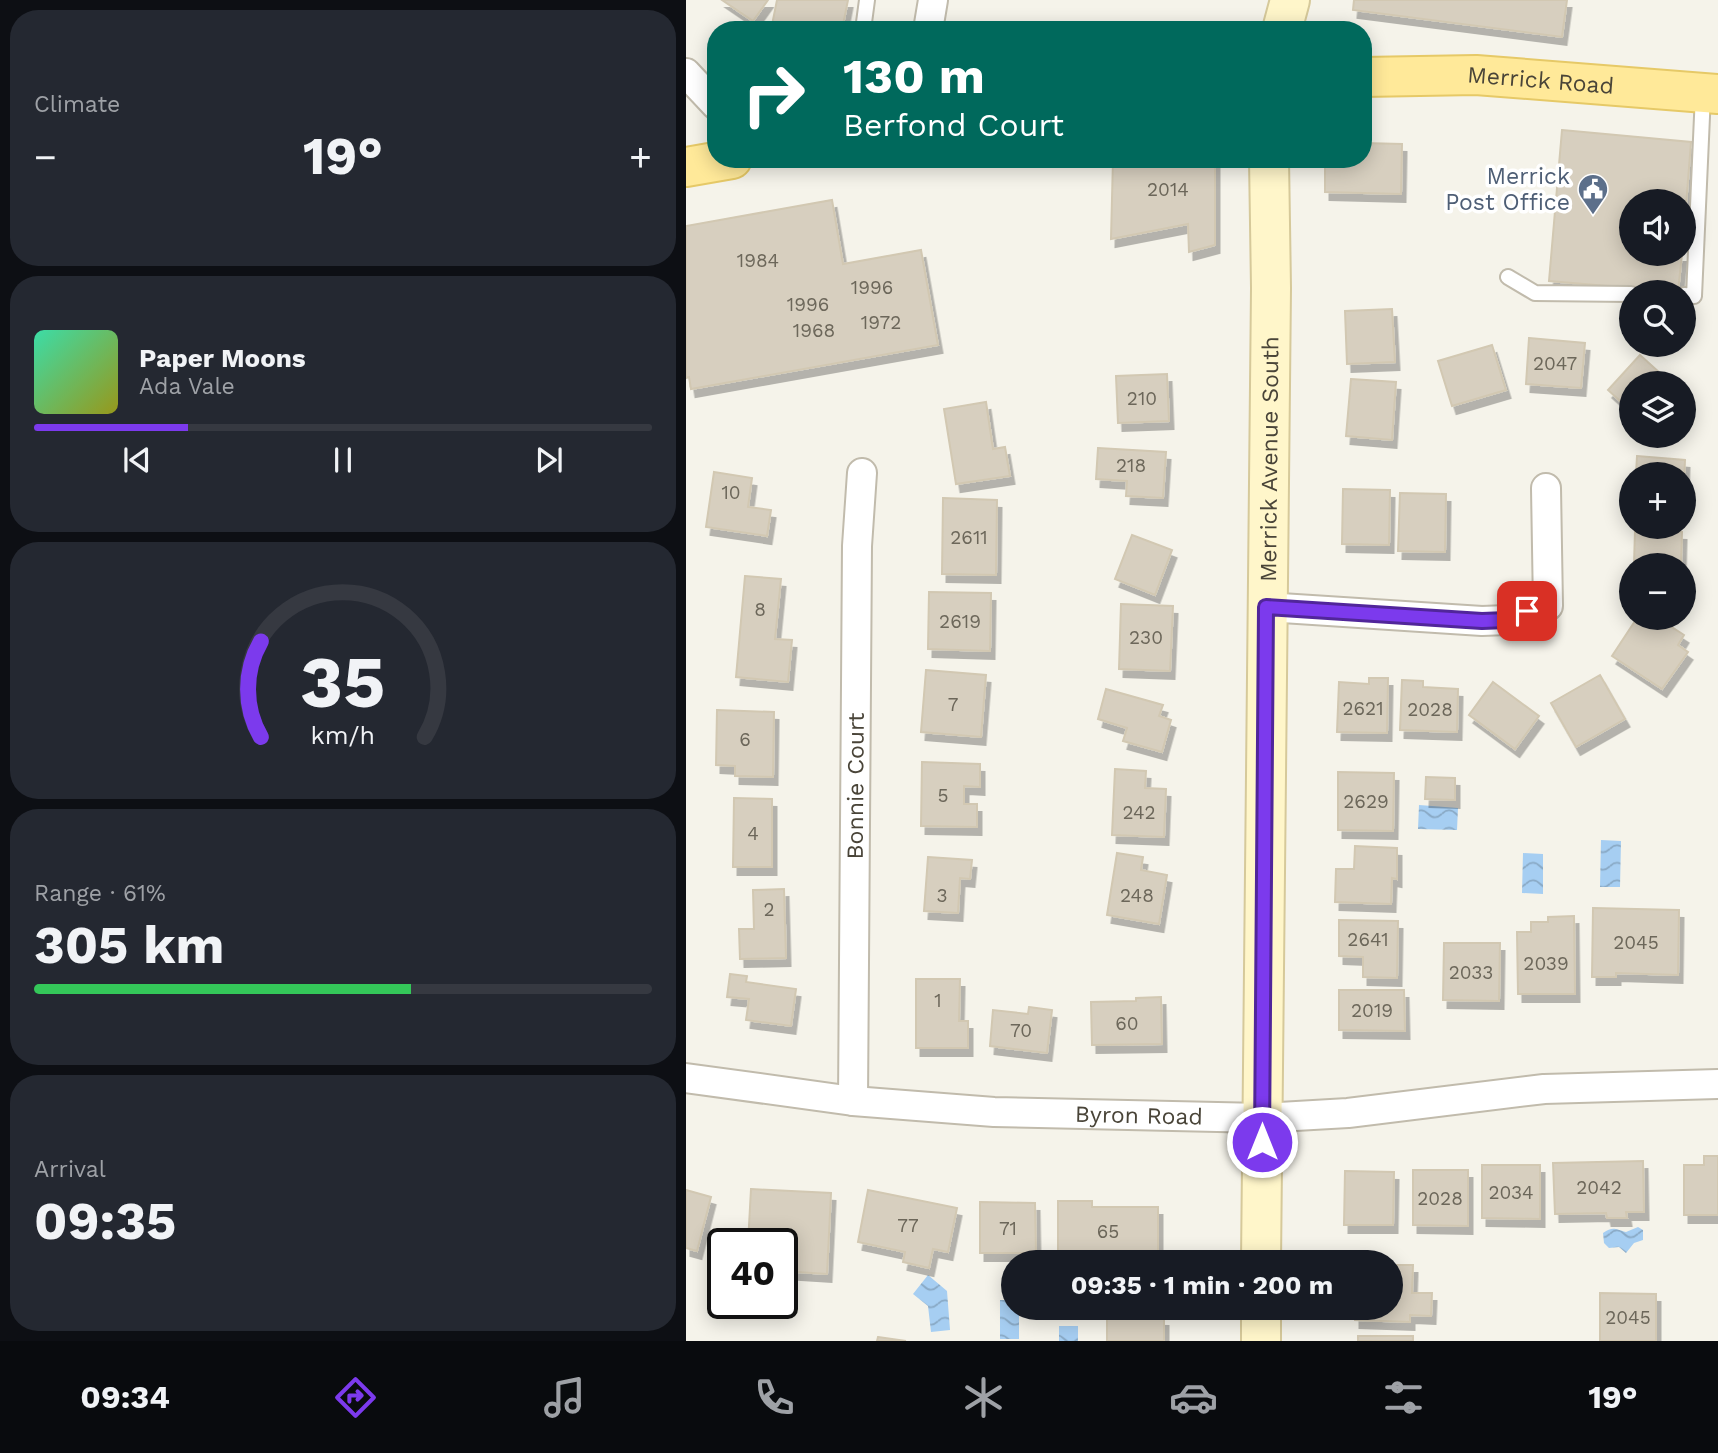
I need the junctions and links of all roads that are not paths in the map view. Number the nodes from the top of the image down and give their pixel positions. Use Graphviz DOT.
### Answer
graph roads {
  1 [pos="867,0"];
  2 [pos="933,0"];
  3 [pos="1290,0"];
  4 [pos="864,21"];
  5 [pos="930,21"];
  6 [pos="1284,21"];
  7 [pos="686,73"];
  8 [pos="1372,77"];
  9 [pos="1710,93"];
  10 [pos="707,95"];
  11 [pos="707,163"];
  12 [pos="686,167"];
  13 [pos="1269,168"];
  14 [pos="1508,277"];
  15 [pos="1695,280"];
  16 [pos="1619,294"];
  17 [pos="862,473"];
  18 [pos="1546,488"];
  19 [pos="1266,607"];
  20 [pos="686,1078"];
  21 [pos="1718,1084"];
  22 [pos="853,1101"];
  23 [pos="1262,1118"];
  24 [pos="1261,1250"];
  25 [pos="1261,1320"];
  26 [pos="1261,1341"];
  1 -- 4 [label="lane"];
  2 -- 5 [label="street"];
  3 -- 6 [label="street"];
  7 -- 10 [label="street"];
  8 -- 9 [label="main road, Merrick Road"];
  9 -- 15 [label="lane"];
  11 -- 12 [label="main road"];
  13 -- 19 [label="street, Merrick Avenue South"];
  14 -- 16 [label="lane"];
  17 -- 22 [label="street, Bonnie Court"];
  18 -- 19 [label="street"];
  19 -- 23 [label="street, Merrick Avenue South"];
  20 -- 22 [label="street, Byron Road"];
  21 -- 23 [label="street, Byron Road"];
  22 -- 23 [label="street, Byron Road"];
  23 -- 24 [label="street, Merrick Avenue South"];
  25 -- 26 [label="street"];
}
